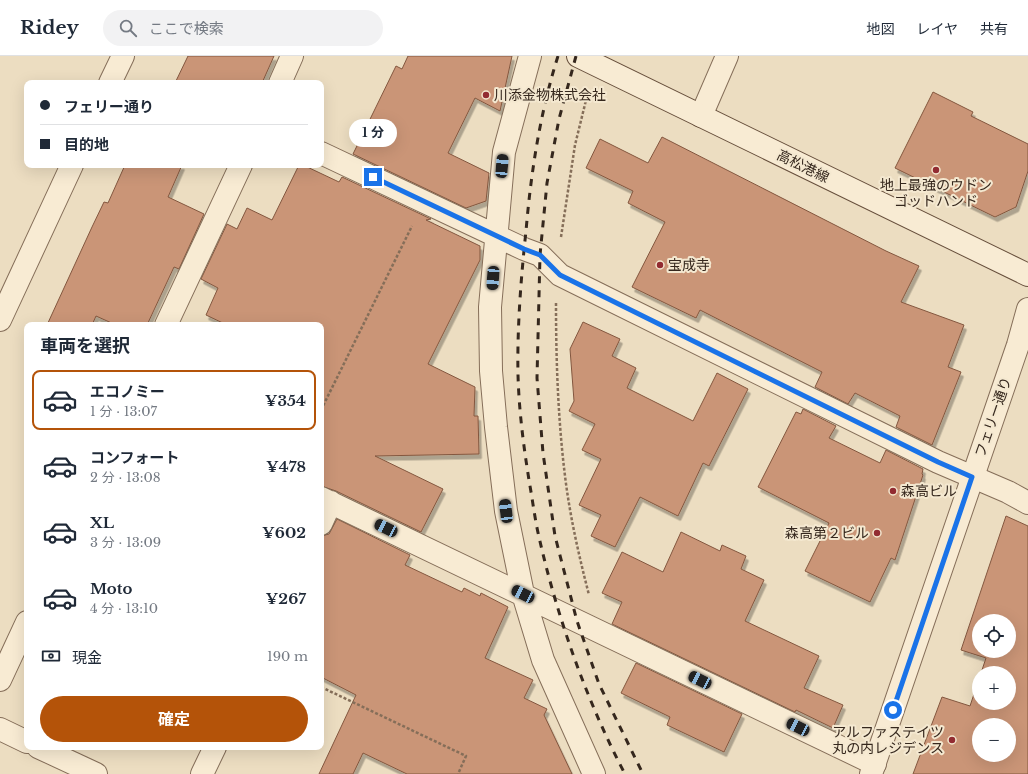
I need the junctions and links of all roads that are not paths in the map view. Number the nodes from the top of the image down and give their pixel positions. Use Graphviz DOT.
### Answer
graph roads {
  1 [pos="123,56"];
  2 [pos="292,56"];
  3 [pos="530,56"];
  4 [pos="578,56"];
  5 [pos="727,56"];
  6 [pos="111,80"];
  7 [pos="281,80"];
  8 [pos="701,116"];
  9 [pos="324,154"];
  10 [pos="71,168"];
  11 [pos="240,168"];
  12 [pos="496,235"];
  13 [pos="1028,276"];
  14 [pos="1028,309"];
  15 [pos="0,320"];
  16 [pos="167,322"];
  17 [pos="972,477"];
  18 [pos="326,500"];
  19 [pos="1028,503"];
  20 [pos="523,594"];
  21 [pos="24,628"];
  22 [pos="0,680"];
  23 [pos="0,729"];
  24 [pos="24,741"];
  25 [pos="44,750"];
  26 [pos="214,750"];
  27 [pos="873,769"];
  28 [pos="96,774"];
  29 [pos="202,774"];
  30 [pos="594,774"];
  1 -- 6 [label="street"];
  2 -- 7 [label="street"];
  3 -- 12 [label="street"];
  4 -- 8 [label="street, 高松港線"];
  5 -- 8 [label="street"];
  8 -- 13 [label="street, 高松港線"];
  9 -- 12 [label="street"];
  10 -- 15 [label="street"];
  11 -- 16 [label="street"];
  12 -- 17 [label="street"];
  12 -- 20 [label="street"];
  14 -- 17 [label="street, フェリー通り"];
  17 -- 19 [label="street"];
  17 -- 27 [label="street, フェリー通り"];
  18 -- 20 [label="street"];
  20 -- 27 [label="street"];
  20 -- 30 [label="street"];
  21 -- 22 [label="street"];
  23 -- 24 [label="street"];
  25 -- 28 [label="street"];
  26 -- 29 [label="street"];
}
